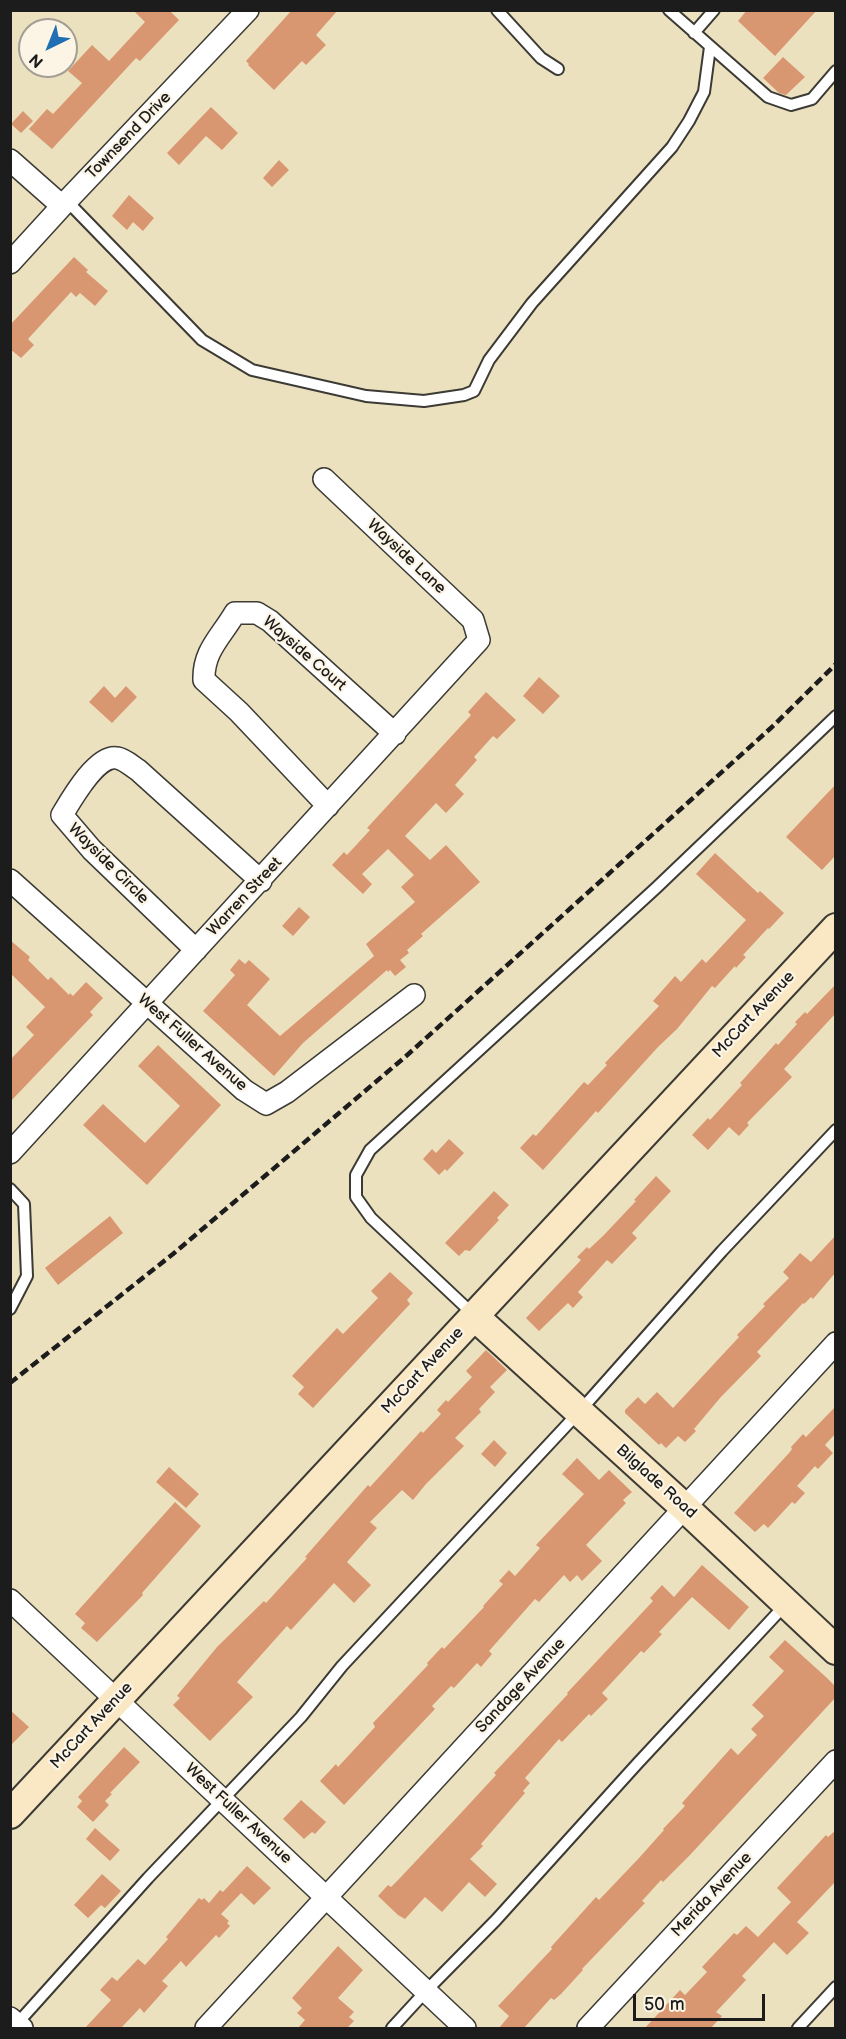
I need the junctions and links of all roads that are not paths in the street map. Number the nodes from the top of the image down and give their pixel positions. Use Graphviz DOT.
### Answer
graph roads {
  1 [pos="248,10"];
  2 [pos="498,10"];
  3 [pos="669,10"];
  4 [pos="714,10"];
  5 [pos="694,33"];
  6 [pos="710,47"];
  7 [pos="558,69"];
  8 [pos="836,71"];
  9 [pos="10,160"];
  10 [pos="64,203"];
  11 [pos="10,263"];
  12 [pos="324,479"];
  13 [pos="479,640"];
  14 [pos="836,716"];
  15 [pos="394,734"];
  16 [pos="328,806"];
  17 [pos="10,880"];
  18 [pos="261,881"];
  19 [pos="836,927"];
  20 [pos="196,950"];
  21 [pos="414,995"];
  22 [pos="147,1003"];
  23 [pos="836,1130"];
  24 [pos="10,1153"];
  25 [pos="10,1189"];
  26 [pos="10,1309"];
  27 [pos="474,1316"];
  28 [pos="836,1343"];
  29 [pos="579,1412"];
  30 [pos="685,1508"];
  31 [pos="10,1600"];
  32 [pos="787,1604"];
  33 [pos="836,1650"];
  34 [pos="117,1700"];
  35 [pos="836,1761"];
  36 [pos="223,1801"];
  37 [pos="10,1814"];
  38 [pos="327,1898"];
  39 [pos="836,1987"];
  40 [pos="426,1991"];
  41 [pos="16,2025"];
  42 [pos="206,2028"];
  43 [pos="392,2028"];
  44 [pos="465,2028"];
  45 [pos="588,2028"];
  46 [pos="798,2028"];
  1 -- 10 [label="street, Townsend Drive"];
  2 -- 7 [label="lane"];
  3 -- 5 [label="lane"];
  4 -- 5 [label="lane"];
  5 -- 6 [label="lane"];
  6 -- 8 [label="lane"];
  6 -- 10 [label="lane"];
  9 -- 10 [label="street"];
  10 -- 11 [label="street, Townsend Drive"];
  12 -- 13 [label="street, Wayside Lane"];
  13 -- 15 [label="street, Warren Street"];
  14 -- 27 [label="lane"];
  15 -- 16 [label="street, Warren Street"];
  15 -- 16 [label="street, Wayside Court"];
  16 -- 18 [label="street, Warren Street"];
  17 -- 22 [label="street, West Fuller Avenue"];
  18 -- 20 [label="street, Warren Street"];
  18 -- 20 [label="street, Wayside Circle"];
  19 -- 27 [label="main road, McCart Avenue"];
  20 -- 22 [label="street, Warren Street"];
  21 -- 22 [label="street, West Fuller Avenue"];
  22 -- 24 [label="street, Warren Street"];
  23 -- 29 [label="lane"];
  25 -- 26 [label="lane"];
  27 -- 29 [label="main road, Bilglade Road"];
  27 -- 34 [label="main road, McCart Avenue"];
  28 -- 30 [label="street, Sandage Avenue"];
  29 -- 30 [label="main road, Bilglade Road"];
  29 -- 36 [label="lane"];
  30 -- 32 [label="main road, Bilglade Road"];
  30 -- 38 [label="street, Sandage Avenue"];
  31 -- 34 [label="street, West Fuller Avenue"];
  32 -- 33 [label="main road, Bilglade Road"];
  32 -- 40 [label="lane"];
  34 -- 36 [label="street, West Fuller Avenue"];
  34 -- 37 [label="main road, McCart Avenue"];
  35 -- 45 [label="street, Merida Avenue"];
  36 -- 38 [label="street, West Fuller Avenue"];
  36 -- 41 [label="lane"];
  38 -- 40 [label="street, West Fuller Avenue"];
  38 -- 42 [label="street, Sandage Avenue"];
  39 -- 46 [label="lane"];
  40 -- 43 [label="lane"];
  40 -- 44 [label="street, West Fuller Avenue"];
}
